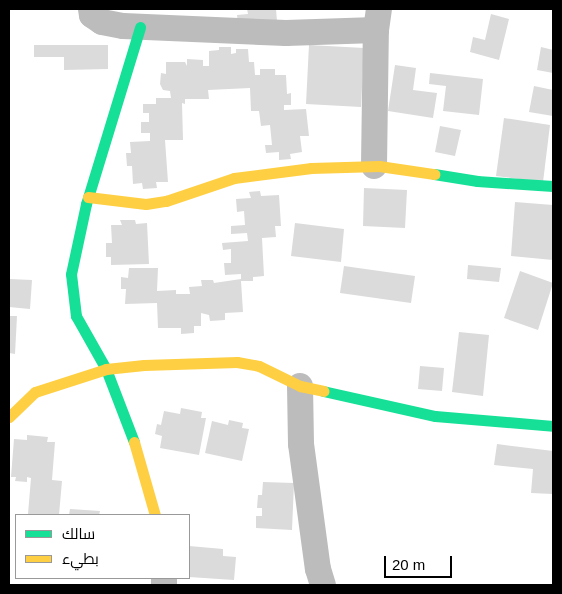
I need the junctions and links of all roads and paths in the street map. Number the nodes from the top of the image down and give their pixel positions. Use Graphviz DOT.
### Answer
graph roads {
  1 [pos="91,9"];
  2 [pos="378,20"];
  3 [pos="140,27"];
  4 [pos="374,166"];
  5 [pos="553,186"];
  6 [pos="88,197"];
  7 [pos="106,369"];
  8 [pos="300,386"];
  9 [pos="9,417"];
  10 [pos="553,426"];
  11 [pos="155,514"];
  12 [pos="324,585"];
  1 -- 3 [label="street"];
  2 -- 3 [label="street"];
  2 -- 4 [label="street"];
  3 -- 6 [label="street"];
  4 -- 5 [label="street"];
  4 -- 6 [label="street"];
  6 -- 7 [label="street"];
  7 -- 8 [label="street"];
  7 -- 9 [label="street"];
  7 -- 11 [label="street"];
  8 -- 10 [label="street"];
  8 -- 12 [label="street"];
}
